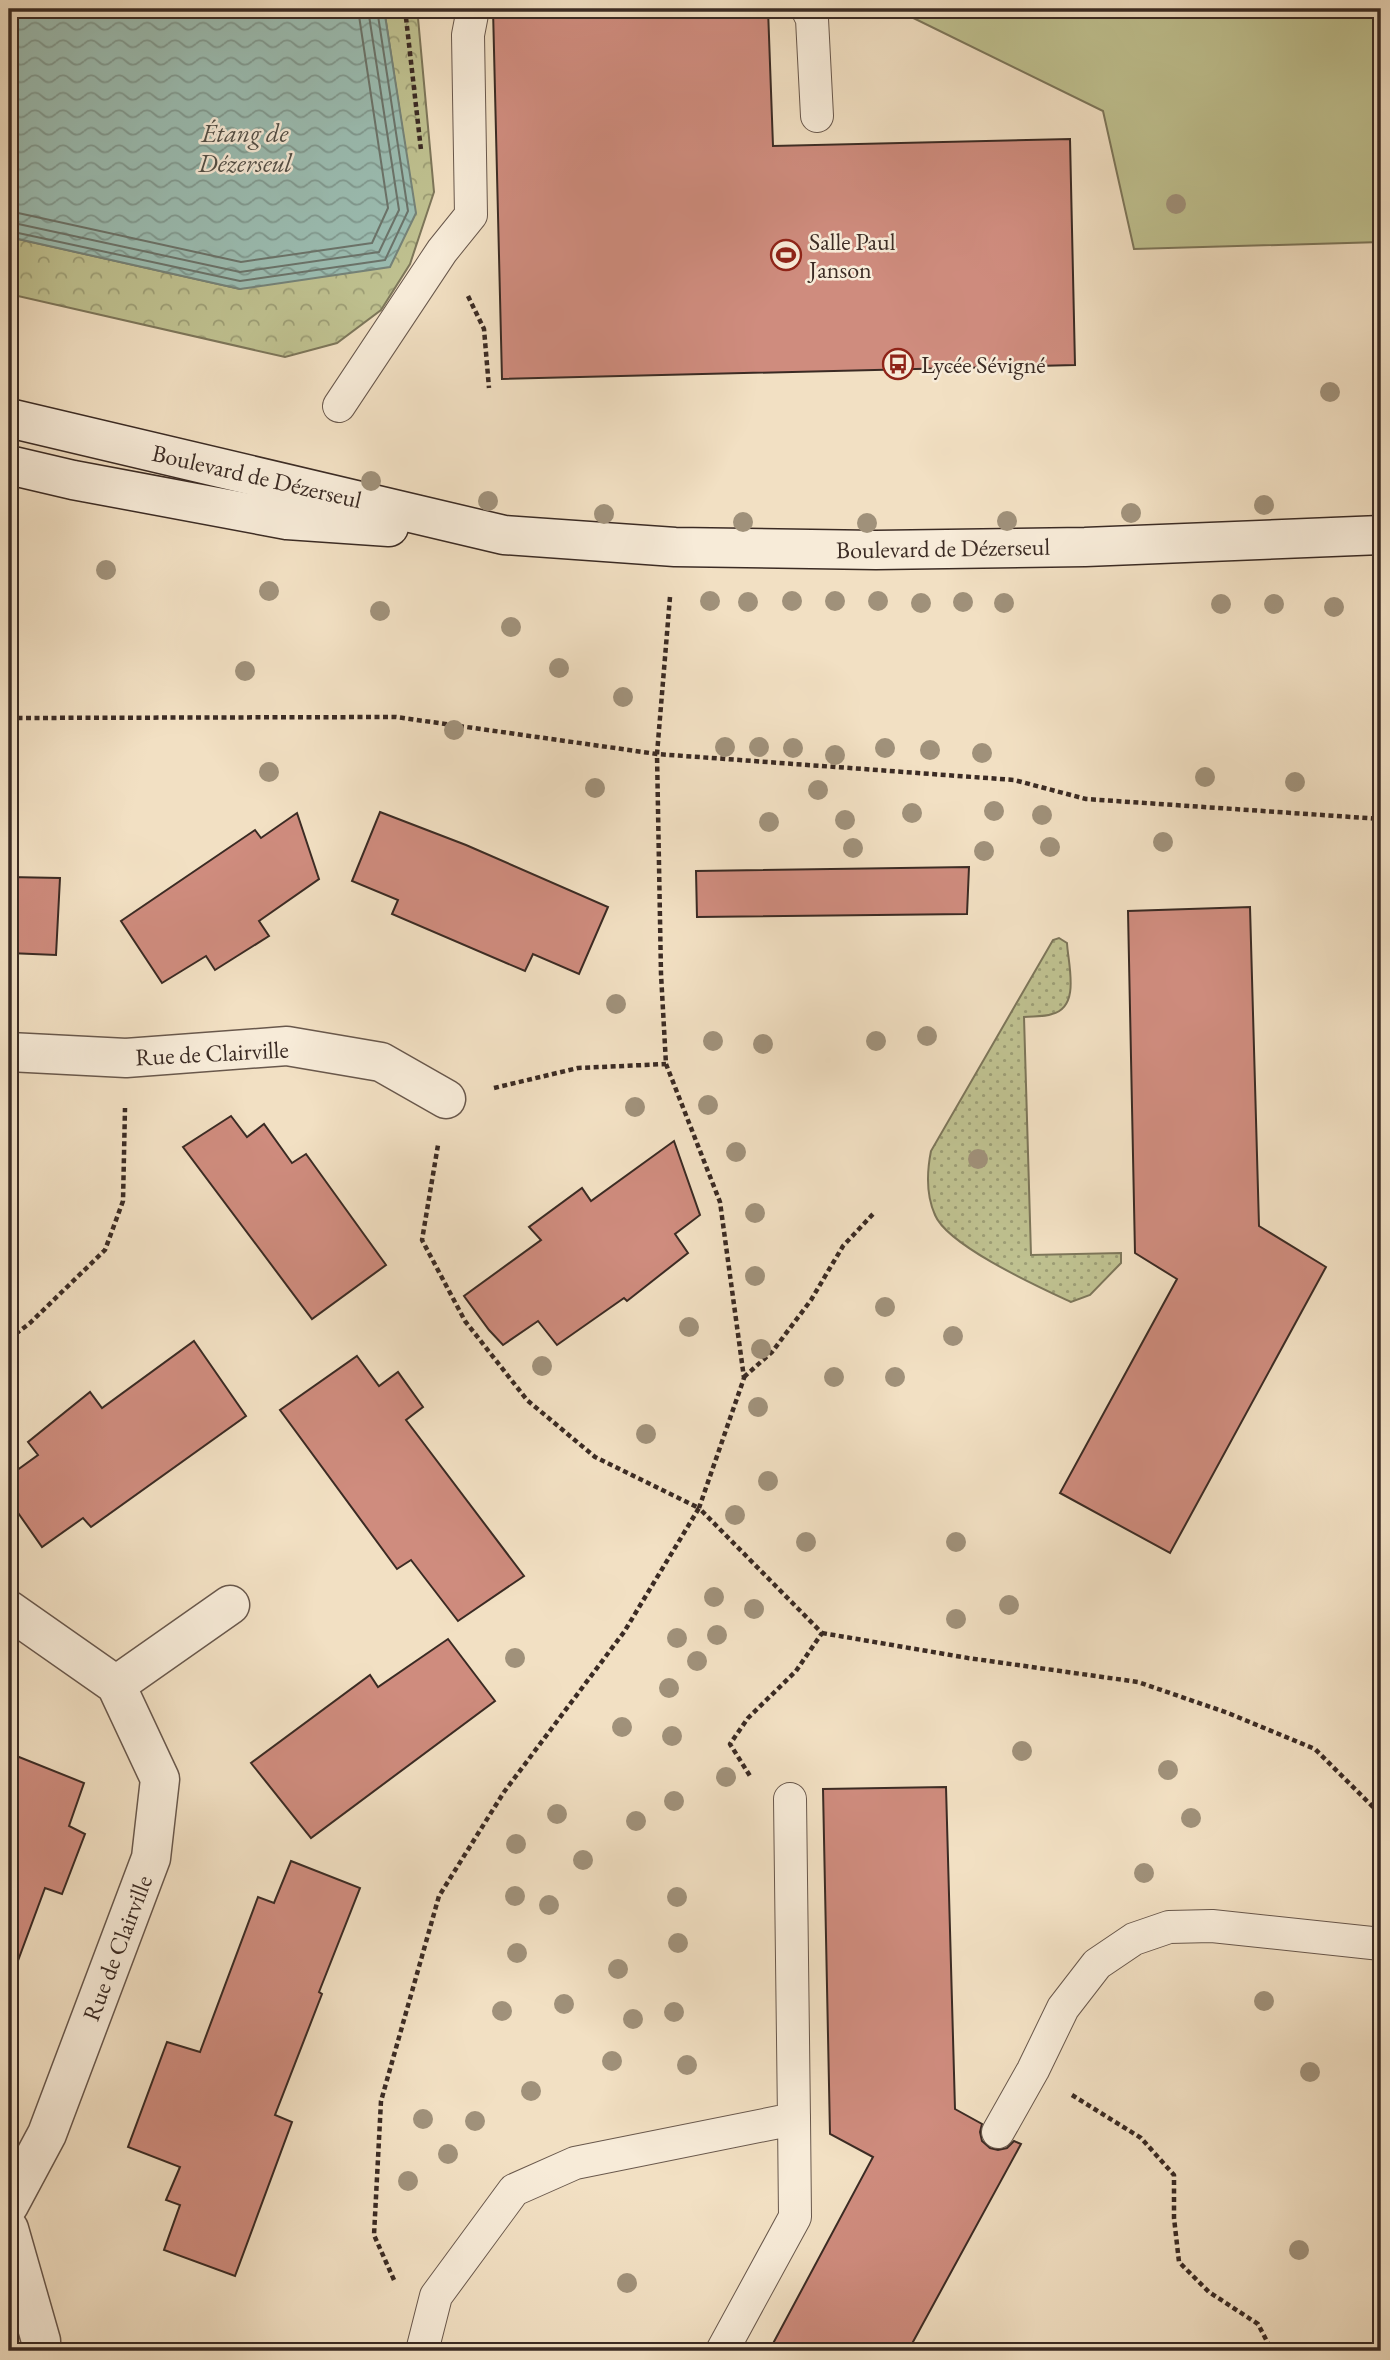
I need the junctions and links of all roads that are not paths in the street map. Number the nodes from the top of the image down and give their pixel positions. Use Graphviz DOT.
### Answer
graph roads {
  1 [pos="473,9"];
  2 [pos="807,9"];
  3 [pos="817,116"];
  4 [pos="339,406"];
  5 [pos="9,418"];
  6 [pos="9,465"];
  7 [pos="504,535"];
  8 [pos="1381,535"];
  9 [pos="9,1052"];
  10 [pos="446,1099"];
  11 [pos="230,1605"];
  12 [pos="9,1610"];
  13 [pos="116,1685"];
  14 [pos="790,1799"];
  15 [pos="1381,1944"];
  16 [pos="794,2119"];
  17 [pos="998,2132"];
  18 [pos="9,2206"];
  19 [pos="9,2230"];
  20 [pos="423,2348"];
  21 [pos="41,2351"];
  22 [pos="722,2351"];
  1 -- 4 [label="lane"];
  2 -- 3 [label="lane"];
  5 -- 7 [label="street, Boulevard de Dézerseul"];
  6 -- 7 [label="street, Boulevard de Dézerseul"];
  7 -- 8 [label="street, Boulevard de Dézerseul"];
  9 -- 10 [label="street, Rue de Clairville"];
  11 -- 13 [label="street"];
  12 -- 13 [label="street, Rue de Clairville"];
  13 -- 18 [label="street, Rue de Clairville"];
  14 -- 16 [label="lane"];
  15 -- 17 [label="lane"];
  16 -- 20 [label="lane"];
  16 -- 22 [label="lane"];
  19 -- 21 [label="street"];
}
